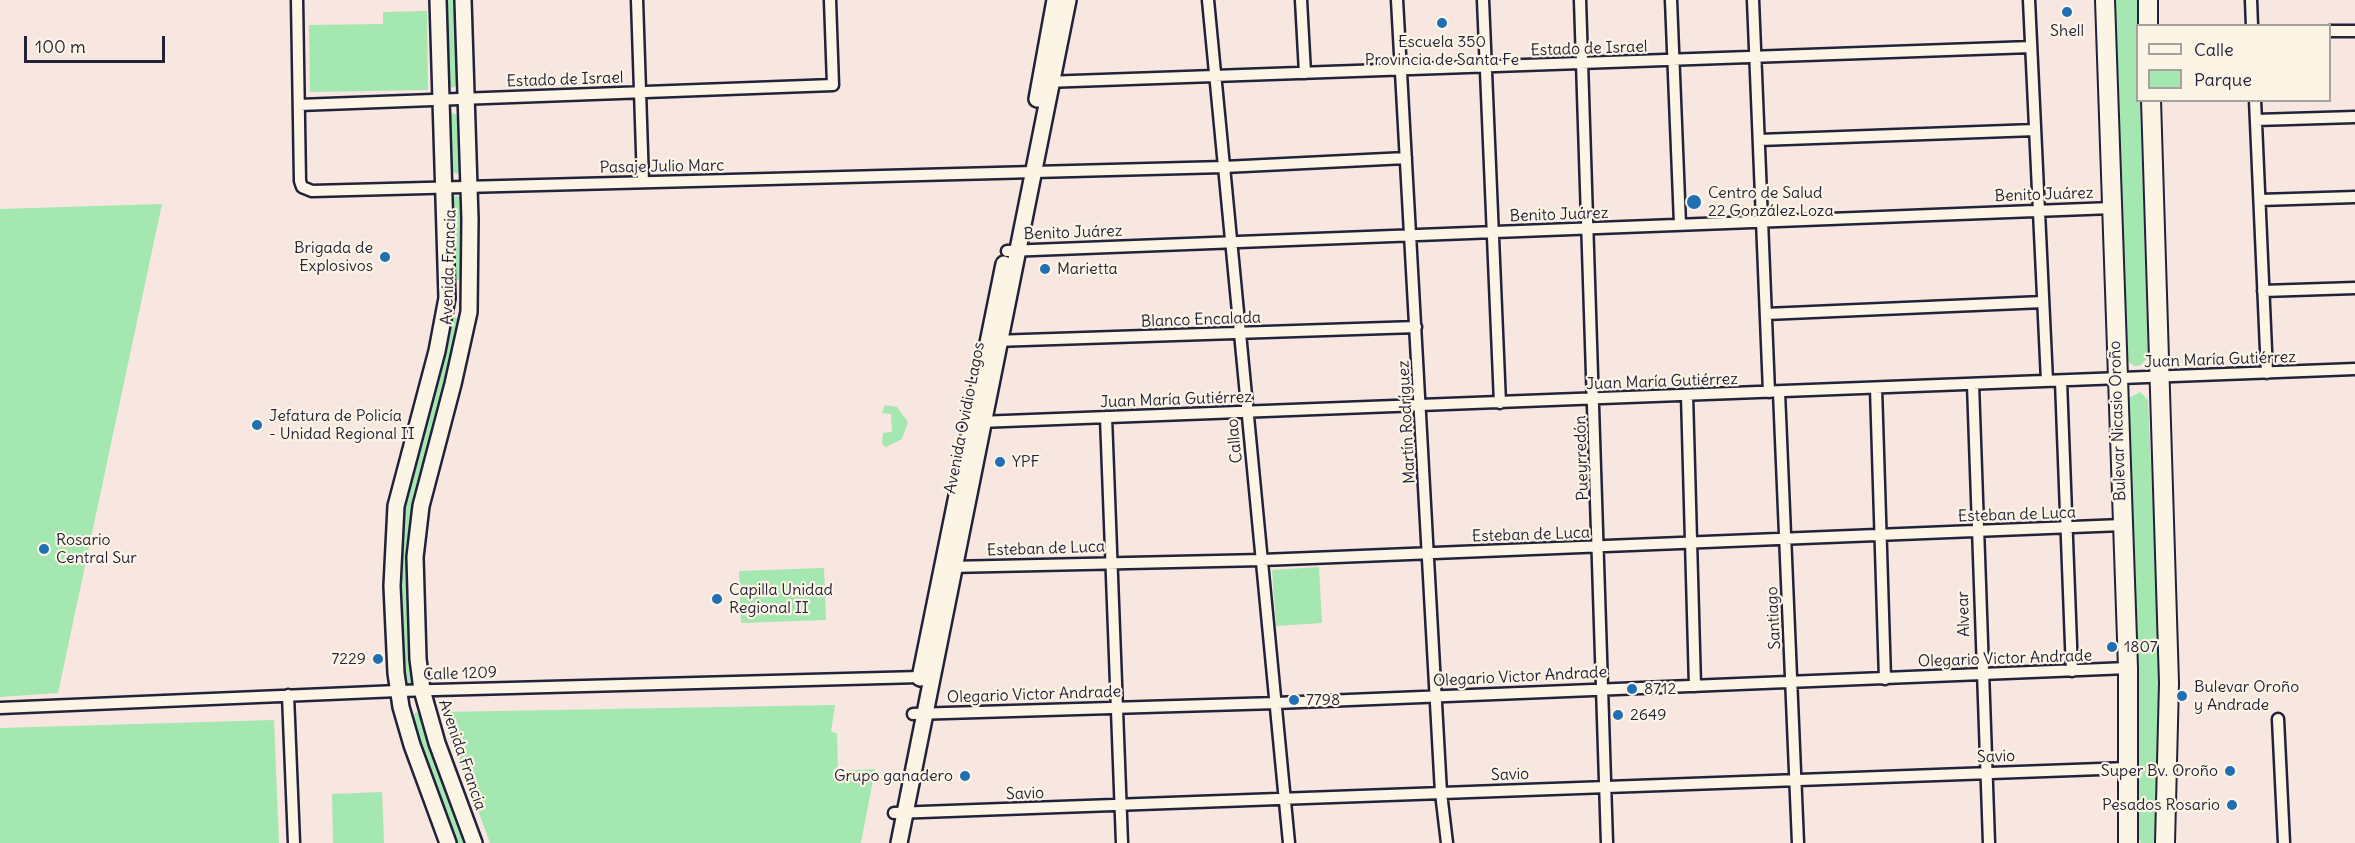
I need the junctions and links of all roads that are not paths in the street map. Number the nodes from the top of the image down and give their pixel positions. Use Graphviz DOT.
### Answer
graph roads {
  1 [pos="297,0"];
  2 [pos="438,0"];
  3 [pos="463,0"];
  4 [pos="637,0"];
  5 [pos="830,0"];
  6 [pos="1055,0"];
  7 [pos="1068,0"];
  8 [pos="1209,0"];
  9 [pos="1301,0"];
  10 [pos="1397,0"];
  11 [pos="1483,0"];
  12 [pos="1580,0"];
  13 [pos="1671,0"];
  14 [pos="1753,0"];
  15 [pos="2029,0"];
  16 [pos="2105,0"];
  17 [pos="2148,0"];
  18 [pos="2251,0"];
  19 [pos="2148,24"];
  20 [pos="2252,24"];
  21 [pos="2355,31"];
  22 [pos="2331,32"];
  23 [pos="2031,47"];
  24 [pos="1755,58"];
  25 [pos="1672,61"];
  26 [pos="1581,64"];
  27 [pos="1486,67"];
  28 [pos="1401,70"];
  29 [pos="1305,73"];
  30 [pos="1215,76"];
  31 [pos="1046,82"];
  32 [pos="640,92"];
  33 [pos="441,99"];
  34 [pos="467,99"];
  35 [pos="2151,102"];
  36 [pos="2255,102"];
  37 [pos="299,105"];
  38 [pos="2355,117"];
  39 [pos="2256,120"];
  40 [pos="2035,130"];
  41 [pos="1759,140"];
  42 [pos="1406,158"];
  43 [pos="1224,167"];
  44 [pos="1028,173"];
  45 [pos="643,183"];
  46 [pos="469,187"];
  47 [pos="444,188"];
  48 [pos="2355,197"];
  49 [pos="2260,200"];
  50 [pos="2112,208"];
  51 [pos="2039,210"];
  52 [pos="1762,221"];
  53 [pos="1680,224"];
  54 [pos="1587,229"];
  55 [pos="1493,233"];
  56 [pos="1411,235"];
  57 [pos="1231,243"];
  58 [pos="1012,251"];
  59 [pos="2355,288"];
  60 [pos="2263,291"];
  61 [pos="2043,302"];
  62 [pos="1766,314"];
  63 [pos="1416,327"];
  64 [pos="1239,334"];
  65 [pos="993,341"];
  66 [pos="2355,369"];
  67 [pos="2267,373"];
  68 [pos="2160,377"];
  69 [pos="2116,379"];
  70 [pos="2047,381"];
  71 [pos="2061,381"];
  72 [pos="1973,384"];
  73 [pos="1876,388"];
  74 [pos="1774,392"];
  75 [pos="1687,395"];
  76 [pos="1595,400"];
  77 [pos="1500,402"];
  78 [pos="1421,405"];
  79 [pos="1248,412"];
  80 [pos="1106,417"];
  81 [pos="976,422"];
  82 [pos="2122,525"];
  83 [pos="2066,528"];
  84 [pos="1976,531"];
  85 [pos="1879,535"];
  86 [pos="1785,539"];
  87 [pos="1690,543"];
  88 [pos="1600,547"];
  89 [pos="1430,554"];
  90 [pos="1262,560"];
  91 [pos="1111,562"];
  92 [pos="947,567"];
  93 [pos="2128,668"];
  94 [pos="2072,671"];
  95 [pos="1982,674"];
  96 [pos="920,677"];
  97 [pos="1885,679"];
  98 [pos="1792,682"];
  99 [pos="1695,686"];
  100 [pos="1601,688"];
  101 [pos="422,690"];
  102 [pos="398,691"];
  103 [pos="288,695"];
  104 [pos="1437,697"];
  105 [pos="1276,704"];
  106 [pos="1117,707"];
  107 [pos="0,708"];
  108 [pos="918,714"];
  109 [pos="2277,719"];
  110 [pos="2128,768"];
  111 [pos="1987,773"];
  112 [pos="1795,780"];
  113 [pos="1604,787"];
  114 [pos="1441,793"];
  115 [pos="1285,799"];
  116 [pos="1121,805"];
  117 [pos="899,813"];
  118 [pos="294,843"];
  119 [pos="448,843"];
  120 [pos="474,843"];
  121 [pos="888,843"];
  122 [pos="899,843"];
  123 [pos="1122,843"];
  124 [pos="1289,843"];
  125 [pos="1447,843"];
  126 [pos="1608,843"];
  127 [pos="1798,843"];
  128 [pos="1989,843"];
  129 [pos="2128,843"];
  130 [pos="2165,843"];
  131 [pos="2284,843"];
  1 -- 37 [label="street"];
  2 -- 33 [label="street, Avenida Francia"];
  3 -- 34 [label="street, Avenida Francia"];
  4 -- 32 [label="street"];
  5 -- 32 [label="street, Estado de Israel"];
  6 -- 31 [label="street, Avenida Ovidio Lagos"];
  7 -- 31 [label="street, Avenida Ovidio Lagos"];
  8 -- 30 [label="street, Callao"];
  9 -- 29 [label="street"];
  10 -- 28 [label="street, Martín Rodríguez"];
  11 -- 27 [label="street"];
  12 -- 26 [label="street, Pueyrredón"];
  13 -- 25 [label="street"];
  14 -- 24 [label="street, Santiago"];
  15 -- 23 [label="street"];
  16 -- 50 [label="main road, Bulevar Nicasio Oroño"];
  17 -- 19 [label="main road"];
  18 -- 20 [label="street"];
  21 -- 22 [label="street"];
  23 -- 24 [label="street, Estado de Israel"];
  23 -- 40 [label="street"];
  24 -- 25 [label="street, Estado de Israel"];
  24 -- 41 [label="street, Santiago"];
  25 -- 26 [label="street, Estado de Israel"];
  25 -- 53 [label="street"];
  26 -- 27 [label="street, Estado de Israel"];
  26 -- 54 [label="street, Pueyrredón"];
  27 -- 28 [label="street, Estado de Israel"];
  27 -- 55 [label="street"];
  28 -- 29 [label="street, Estado de Israel"];
  28 -- 42 [label="street, Martín Rodríguez"];
  29 -- 30 [label="street, Estado de Israel"];
  30 -- 31 [label="street, Estado de Israel"];
  30 -- 43 [label="street, Callao"];
  31 -- 44 [label="street, Avenida Ovidio Lagos"];
  32 -- 34 [label="street, Estado de Israel"];
  32 -- 45 [label="street"];
  33 -- 34 [label="street, Estado de Israel"];
  33 -- 37 [label="street, Estado de Israel"];
  33 -- 47 [label="street, Avenida Francia"];
  34 -- 46 [label="street, Avenida Francia"];
  35 -- 68 [label="main road"];
  36 -- 39 [label="street"];
  37 -- 47 [label="street, Pasaje Julio Marc"];
  38 -- 39 [label="street"];
  39 -- 49 [label="street"];
  40 -- 41 [label="street"];
  40 -- 51 [label="street"];
  41 -- 52 [label="street, Santiago"];
  42 -- 43 [label="street, Pasaje Julio Marc"];
  42 -- 56 [label="street, Martín Rodríguez"];
  43 -- 44 [label="street, Pasaje Julio Marc"];
  43 -- 57 [label="street, Callao"];
  44 -- 45 [label="street, Pasaje Julio Marc"];
  44 -- 58 [label="street, Avenida Ovidio Lagos"];
  45 -- 46 [label="street, Pasaje Julio Marc"];
  46 -- 47 [label="street, Pasaje Julio Marc"];
  46 -- 101 [label="street, Avenida Francia"];
  47 -- 102 [label="street, Avenida Francia"];
  48 -- 49 [label="street"];
  49 -- 60 [label="street"];
  50 -- 51 [label="street, Benito Juárez"];
  50 -- 69 [label="main road, Bulevar Nicasio Oroño"];
  51 -- 52 [label="street, Benito Juárez"];
  51 -- 61 [label="street"];
  52 -- 53 [label="street, Benito Juárez"];
  52 -- 62 [label="street, Santiago"];
  53 -- 54 [label="street, Benito Juárez"];
  54 -- 55 [label="street, Benito Juárez"];
  54 -- 76 [label="street, Pueyrredón"];
  55 -- 56 [label="street, Benito Juárez"];
  55 -- 77 [label="street"];
  56 -- 57 [label="street, Benito Juárez"];
  56 -- 63 [label="street, Martín Rodríguez"];
  57 -- 58 [label="street, Benito Juárez"];
  57 -- 64 [label="street, Callao"];
  58 -- 65 [label="street, Avenida Ovidio Lagos"];
  59 -- 60 [label="street"];
  60 -- 67 [label="street"];
  61 -- 62 [label="street"];
  61 -- 70 [label="street"];
  62 -- 74 [label="street, Santiago"];
  63 -- 64 [label="street, Blanco Encalada"];
  63 -- 78 [label="street, Martín Rodríguez"];
  64 -- 65 [label="street, Blanco Encalada"];
  64 -- 79 [label="street, Callao"];
  65 -- 81 [label="street, Avenida Ovidio Lagos"];
  66 -- 67 [label="street, Juan María Gutiérrez"];
  67 -- 68 [label="street, Juan María Gutiérrez"];
  68 -- 69 [label="street, Juan María Gutiérrez"];
  68 -- 130 [label="main road"];
  69 -- 71 [label="street, Juan María Gutiérrez"];
  69 -- 82 [label="main road, Bulevar Nicasio Oroño"];
  70 -- 71 [label="street, Juan María Gutiérrez"];
  70 -- 72 [label="street, Juan María Gutiérrez"];
  71 -- 83 [label="street"];
  72 -- 73 [label="street, Juan María Gutiérrez"];
  72 -- 84 [label="street, Alvear"];
  73 -- 74 [label="street, Juan María Gutiérrez"];
  73 -- 85 [label="street"];
  74 -- 75 [label="street, Juan María Gutiérrez"];
  74 -- 86 [label="street, Santiago"];
  75 -- 76 [label="street, Juan María Gutiérrez"];
  75 -- 87 [label="street"];
  76 -- 77 [label="street, Juan María Gutiérrez"];
  76 -- 88 [label="street, Pueyrredón"];
  77 -- 78 [label="street, Juan María Gutiérrez"];
  78 -- 79 [label="street, Juan María Gutiérrez"];
  78 -- 89 [label="street, Martín Rodríguez"];
  79 -- 80 [label="street, Juan María Gutiérrez"];
  79 -- 90 [label="street, Callao"];
  80 -- 81 [label="street, Juan María Gutiérrez"];
  80 -- 91 [label="street"];
  81 -- 92 [label="street, Avenida Ovidio Lagos"];
  82 -- 83 [label="street, Esteban de Luca"];
  82 -- 93 [label="main road, Bulevar Nicasio Oroño"];
  83 -- 84 [label="street, Esteban de Luca"];
  83 -- 94 [label="street"];
  84 -- 85 [label="street, Esteban de Luca"];
  84 -- 95 [label="street, Alvear"];
  85 -- 86 [label="street, Esteban de Luca"];
  85 -- 97 [label="street"];
  86 -- 87 [label="street, Esteban de Luca"];
  86 -- 98 [label="street, Santiago"];
  87 -- 88 [label="street, Esteban de Luca"];
  87 -- 99 [label="street"];
  88 -- 89 [label="street, Esteban de Luca"];
  88 -- 100 [label="street, Pueyrredón"];
  89 -- 90 [label="street, Esteban de Luca"];
  89 -- 104 [label="street, Martín Rodríguez"];
  90 -- 91 [label="street, Esteban de Luca"];
  90 -- 105 [label="street, Callao"];
  91 -- 92 [label="street, Esteban de Luca"];
  91 -- 106 [label="street"];
  92 -- 96 [label="street, Avenida Ovidio Lagos"];
  92 -- 108 [label="street, Avenida Ovidio Lagos"];
  93 -- 94 [label="street, Olegario Victor Andrade"];
  93 -- 110 [label="main road, Bulevar Nicasio Oroño"];
  94 -- 95 [label="street, Olegario Victor Andrade"];
  95 -- 97 [label="street, Olegario Victor Andrade"];
  95 -- 111 [label="street, Alvear"];
  96 -- 101 [label="street, Calle 1209"];
  96 -- 108 [label="street, Avenida Ovidio Lagos"];
  97 -- 98 [label="street, Olegario Victor Andrade"];
  98 -- 99 [label="street, Olegario Victor Andrade"];
  98 -- 112 [label="street, Santiago"];
  99 -- 100 [label="street, Olegario Victor Andrade"];
  100 -- 104 [label="street, Olegario Victor Andrade"];
  100 -- 113 [label="street, Pueyrredón"];
  101 -- 102 [label="street, Calle 1209"];
  101 -- 120 [label="street, Avenida Francia"];
  102 -- 103 [label="street, Calle 1209"];
  102 -- 119 [label="street, Avenida Francia"];
  103 -- 107 [label="street, Calle 1209"];
  103 -- 118 [label="street"];
  104 -- 105 [label="street, Olegario Victor Andrade"];
  104 -- 114 [label="street, Martín Rodríguez"];
  105 -- 106 [label="street, Olegario Victor Andrade"];
  105 -- 115 [label="street, Callao"];
  106 -- 108 [label="street, Olegario Victor Andrade"];
  106 -- 116 [label="street"];
  108 -- 117 [label="street, Avenida Ovidio Lagos"];
  109 -- 131 [label="street"];
  110 -- 111 [label="street, Savio"];
  110 -- 129 [label="main road, Bulevar Nicasio Oroño"];
  111 -- 112 [label="street, Savio"];
  111 -- 128 [label="street, Alvear"];
  112 -- 113 [label="street, Savio"];
  112 -- 127 [label="street, Santiago"];
  113 -- 114 [label="street, Savio"];
  113 -- 126 [label="street, Pueyrredón"];
  114 -- 115 [label="street, Savio"];
  114 -- 125 [label="street, Martín Rodríguez"];
  115 -- 116 [label="street, Savio"];
  115 -- 124 [label="street, Callao"];
  116 -- 117 [label="street, Savio"];
  116 -- 123 [label="street"];
  117 -- 121 [label="street, Avenida Ovidio Lagos"];
  117 -- 122 [label="street, Avenida Ovidio Lagos"];
}
